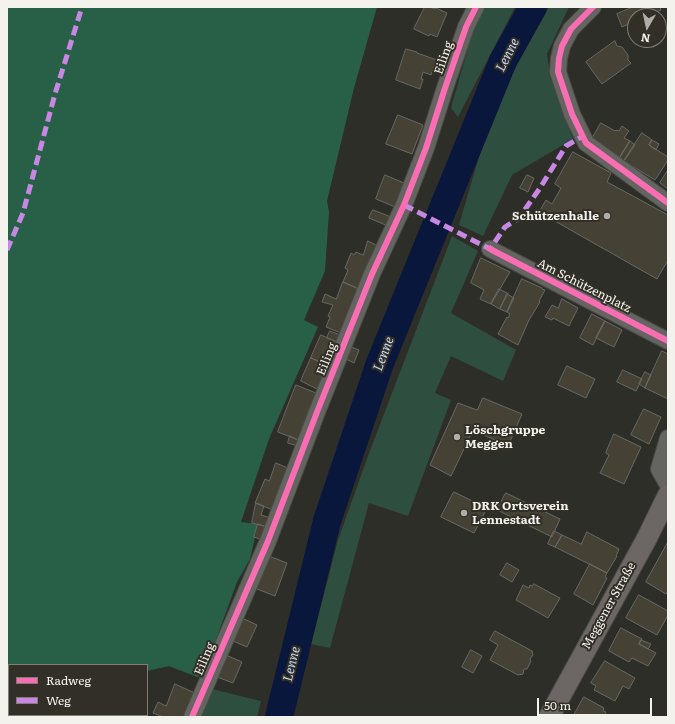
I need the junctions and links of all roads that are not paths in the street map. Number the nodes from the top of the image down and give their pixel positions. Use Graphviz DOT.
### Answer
graph roads {
  1 [pos="476,7"];
  2 [pos="593,7"];
  3 [pos="668,203"];
  4 [pos="490,249"];
  5 [pos="668,341"];
  6 [pos="668,438"];
  7 [pos="668,485"];
  8 [pos="668,495"];
  9 [pos="192,717"];
  10 [pos="549,717"];
  1 -- 9 [label="street, Eiling"];
  2 -- 3 [label="street"];
  4 -- 5 [label="street, Am Schützenplatz"];
  6 -- 7 [label="street"];
  8 -- 10 [label="main road, Meggener Straße"];
}
